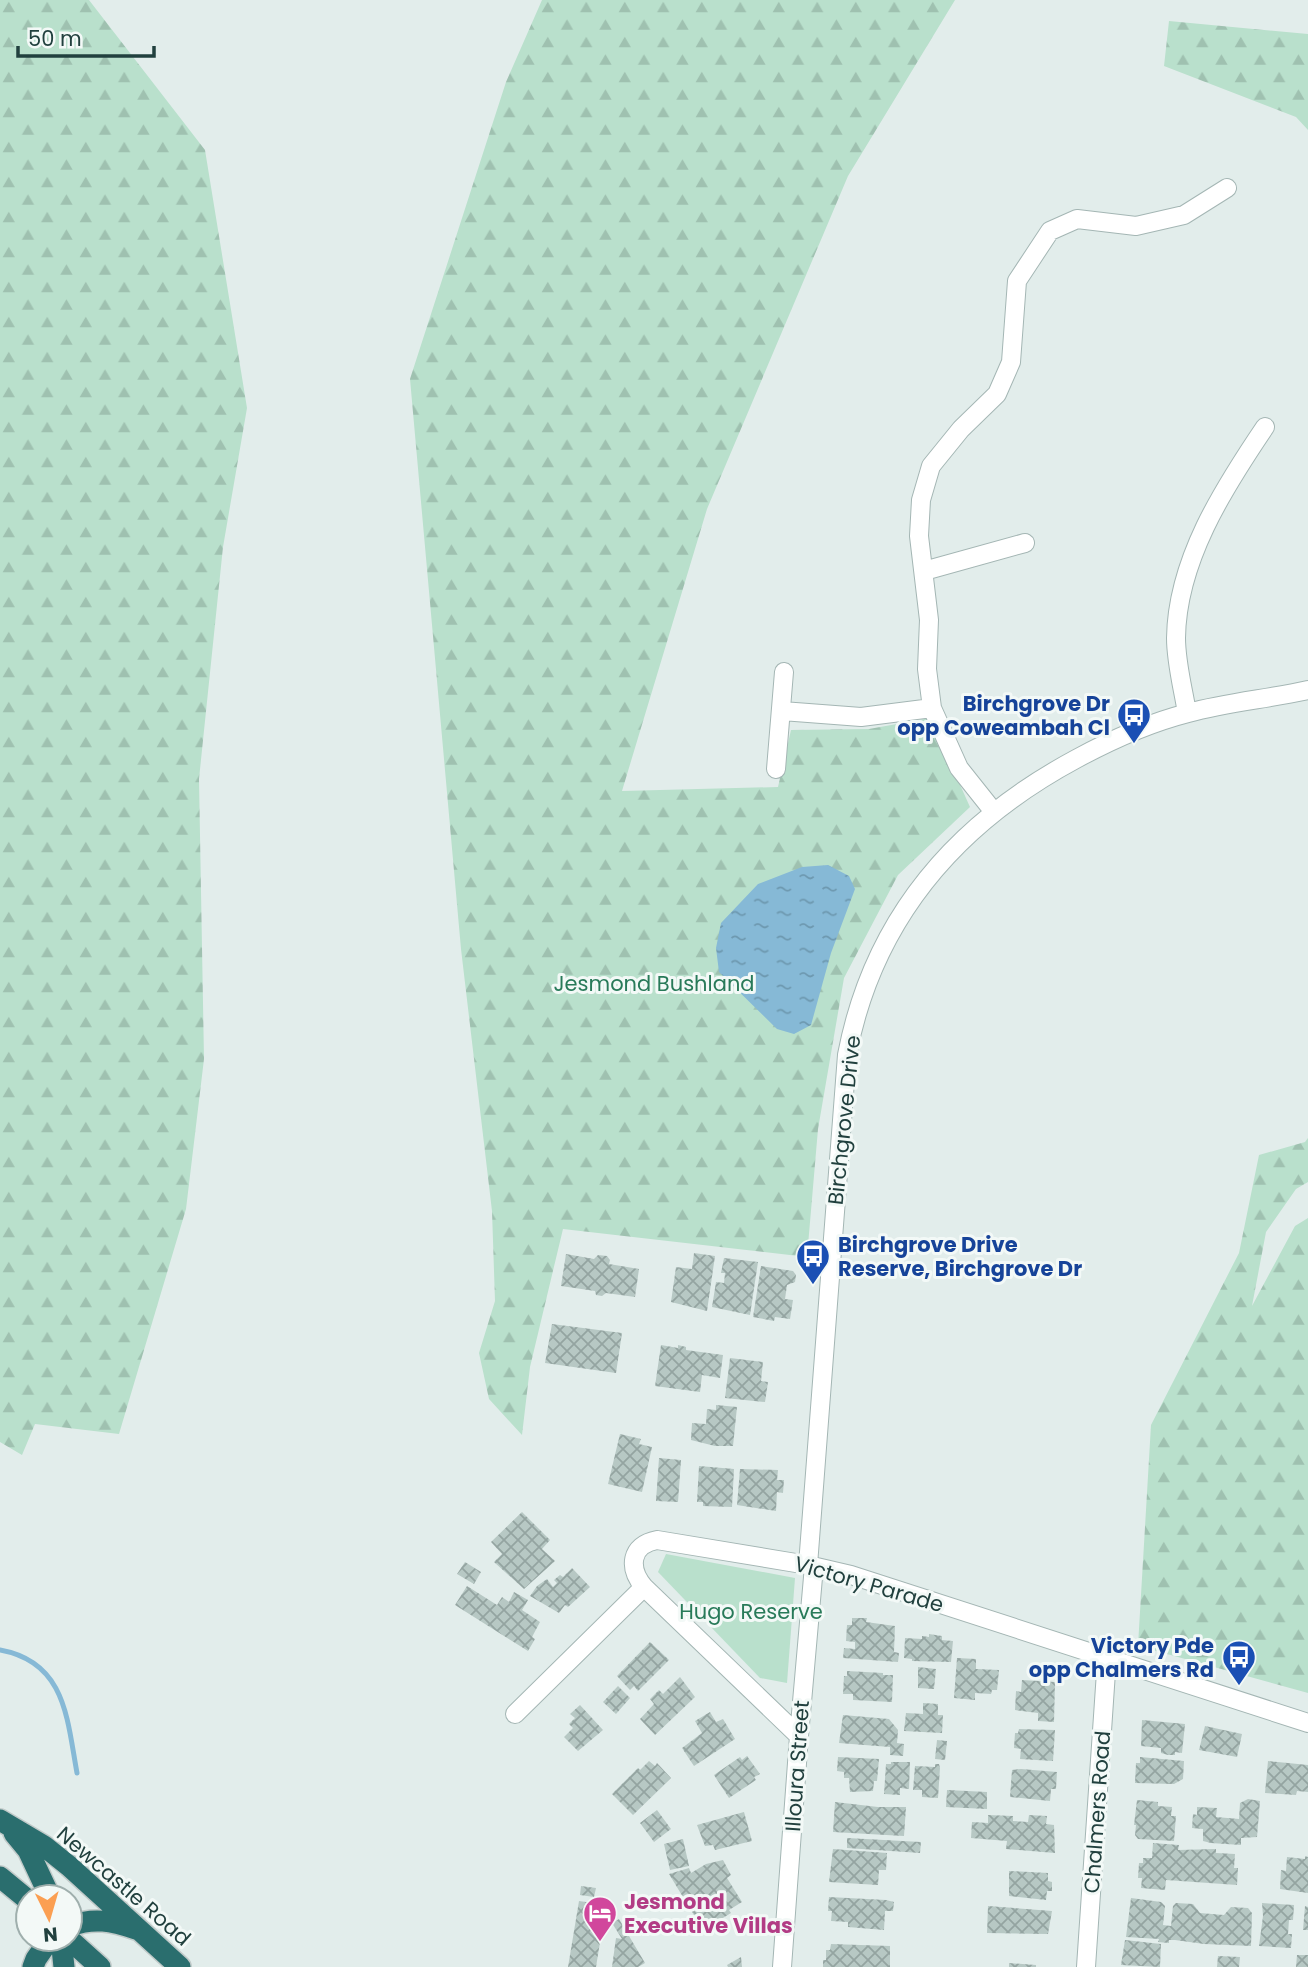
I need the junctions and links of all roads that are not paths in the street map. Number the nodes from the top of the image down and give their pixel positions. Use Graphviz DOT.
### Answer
graph roads {
  1 [pos="1227,188"];
  2 [pos="1265,427"];
  3 [pos="1025,543"];
  4 [pos="924,571"];
  5 [pos="784,672"];
  6 [pos="1308,690"];
  7 [pos="932,708"];
  8 [pos="782,712"];
  9 [pos="1187,713"];
  10 [pos="776,769"];
  11 [pos="994,812"];
  12 [pos="811,1565"];
  13 [pos="644,1587"];
  14 [pos="1107,1657"];
  15 [pos="515,1714"];
  16 [pos="1308,1723"];
  17 [pos="799,1736"];
  18 [pos="3,1822"];
  19 [pos="0,1877"];
  20 [pos="43,1883"];
  21 [pos="14,1888"];
  22 [pos="84,1922"];
  23 [pos="142,1931"];
  24 [pos="84,1953"];
  25 [pos="100,1967"];
  26 [pos="180,1967"];
  27 [pos="782,1967"];
  28 [pos="1086,1967"];
  1 -- 4 [label="street"];
  2 -- 9 [label="street"];
  3 -- 4 [label="street"];
  4 -- 7 [label="street"];
  5 -- 8 [label="street"];
  6 -- 9 [label="street, Birchgrove Drive"];
  7 -- 8 [label="street"];
  7 -- 11 [label="street"];
  8 -- 10 [label="street"];
  9 -- 11 [label="street, Birchgrove Drive"];
  11 -- 12 [label="street, Birchgrove Drive"];
  12 -- 13 [label="street, Victory Parade"];
  12 -- 14 [label="street, Victory Parade"];
  12 -- 17 [label="street, Illoura Street"];
  13 -- 15 [label="street"];
  13 -- 17 [label="street"];
  14 -- 16 [label="street, Victory Parade"];
  14 -- 28 [label="street, Chalmers Road"];
  17 -- 27 [label="street, Illoura Street"];
  18 -- 20 [label="highway"];
  18 -- 23 [label="highway, Newcastle Road"];
  19 -- 21 [label="highway"];
  22 -- 23 [label="highway"];
  23 -- 26 [label="highway, Newcastle Road"];
  24 -- 25 [label="highway"];
}
